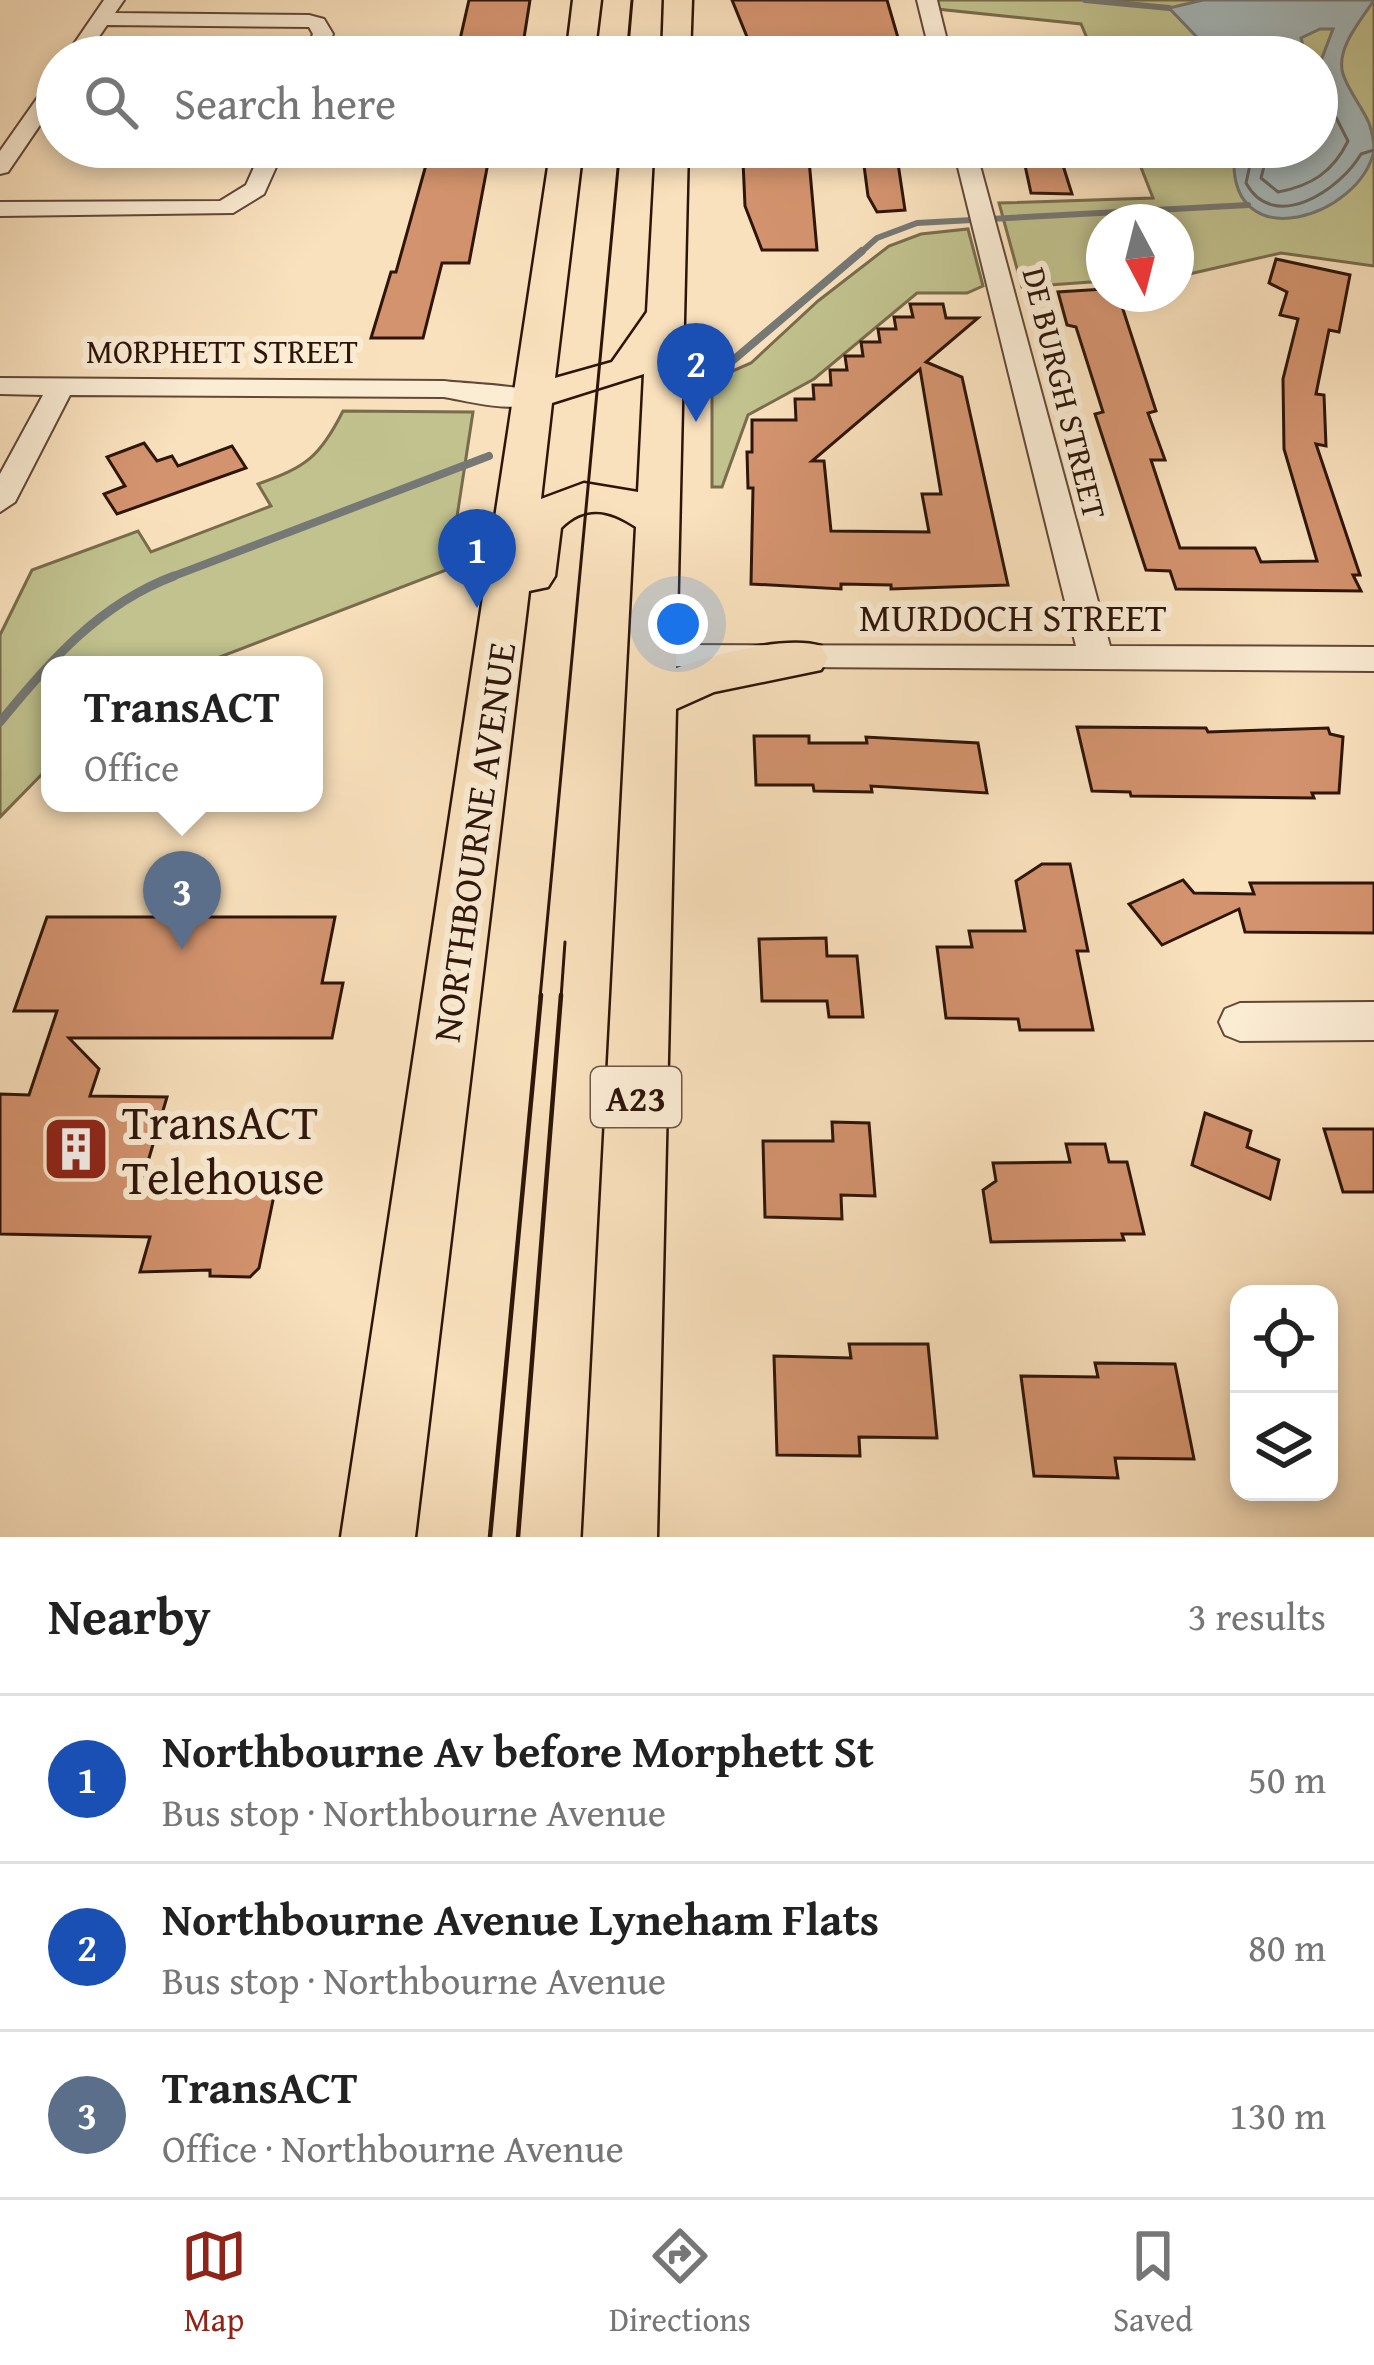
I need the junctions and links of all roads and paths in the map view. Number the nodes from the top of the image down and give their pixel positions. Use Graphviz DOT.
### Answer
graph roads {
  1 [pos="114,0"];
  2 [pos="587,0"];
  3 [pos="678,0"];
  4 [pos="927,0"];
  5 [pos="101,19"];
  6 [pos="89,36"];
  7 [pos="322,36"];
  8 [pos="583,36"];
  9 [pos="677,36"];
  10 [pos="936,36"];
  11 [pos="36,114"];
  12 [pos="0,167"];
  13 [pos="265,168"];
  14 [pos="564,168"];
  15 [pos="671,168"];
  16 [pos="969,168"];
  17 [pos="0,209"];
  18 [pos="664,316"];
  19 [pos="536,376"];
  20 [pos="0,386"];
  21 [pos="61,386"];
  22 [pos="444,389"];
  23 [pos="0,502"];
  24 [pos="657,520"];
  25 [pos="1096,657"];
  26 [pos="804,658"];
  27 [pos="1374,659"];
  28 [pos="651,678"];
  29 [pos="482,768"];
  30 [pos="1374,1021"];
  31 [pos="1240,1022"];
  32 [pos="378,1537"];
  33 [pos="620,1537"];
  1 -- 5 [label="street"];
  2 -- 8 [label="highway"];
  3 -- 9 [label="highway"];
  4 -- 10 [label="street"];
  5 -- 6 [label="street"];
  5 -- 7 [label="street"];
  11 -- 12 [label="street"];
  13 -- 17 [label="street"];
  14 -- 19 [label="highway, NORTHBOURNE AVENUE"];
  15 -- 18 [label="highway, A23"];
  16 -- 25 [label="street, DE BURGH STREET"];
  18 -- 19 [label="highway"];
  18 -- 24 [label="highway, A23"];
  19 -- 22 [label="street, MORPHETT STREET"];
  19 -- 22 [label="street, MORPHETT STREET"];
  19 -- 29 [label="highway, NORTHBOURNE AVENUE"];
  20 -- 21 [label="street, MORPHETT STREET"];
  21 -- 22 [label="street, MORPHETT STREET"];
  21 -- 23 [label="street"];
  24 -- 28 [label="highway, A23"];
  24 -- 29 [label="highway"];
  25 -- 26 [label="street, MURDOCH STREET"];
  25 -- 27 [label="street, MURDOCH STREET"];
  26 -- 28 [label="highway"];
  28 -- 33 [label="highway, A23"];
  29 -- 32 [label="highway, NORTHBOURNE AVENUE"];
  30 -- 31 [label="street"];
}
